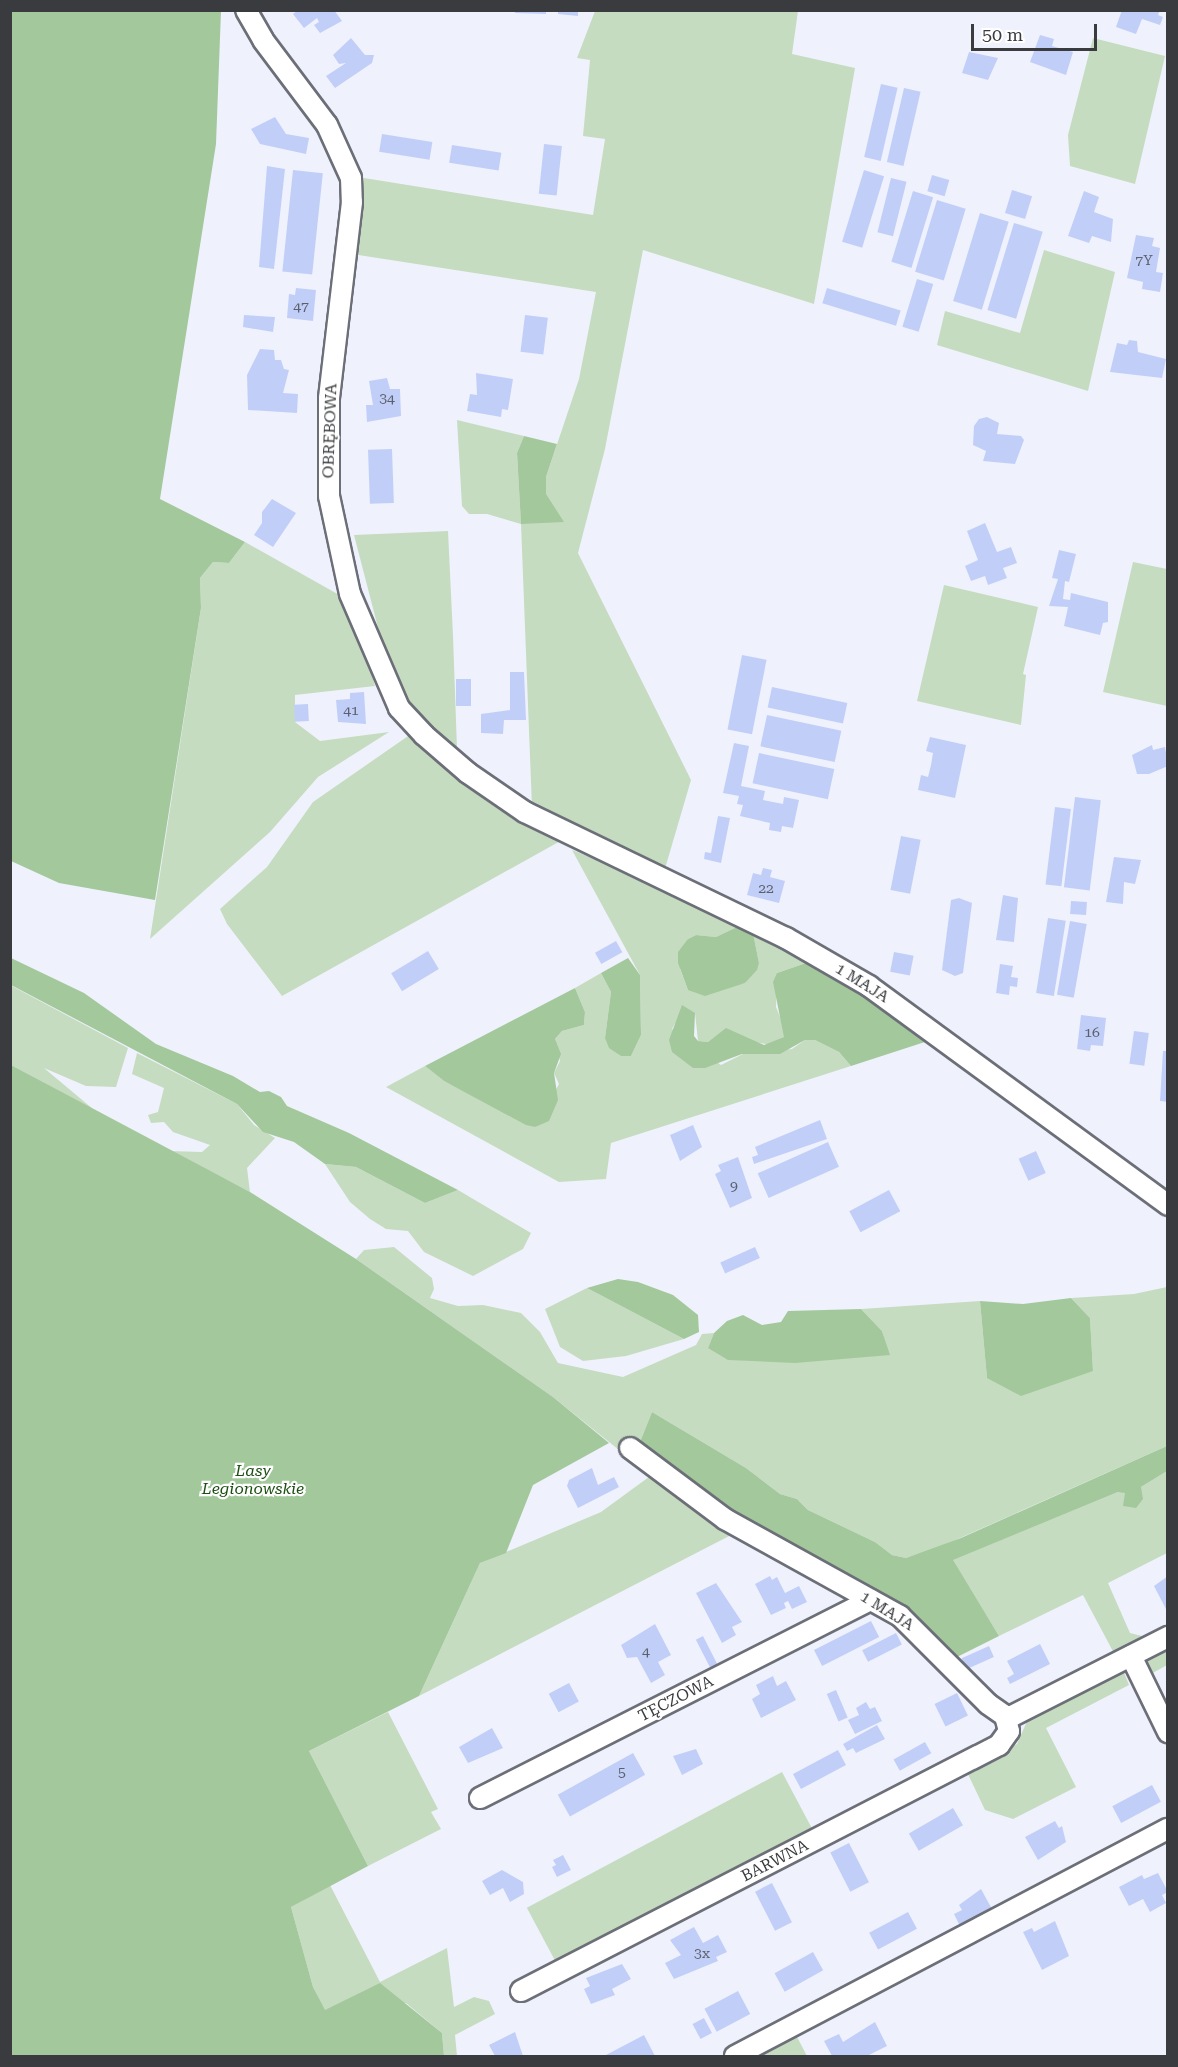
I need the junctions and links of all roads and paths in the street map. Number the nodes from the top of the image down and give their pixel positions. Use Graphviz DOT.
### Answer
graph roads {
  1 [pos="246,10"];
  2 [pos="525,812"];
  3 [pos="1167,1205"];
  4 [pos="630,1448"];
  5 [pos="871,1600"];
  6 [pos="1167,1637"];
  7 [pos="1131,1656"];
  8 [pos="1005,1716"];
  9 [pos="1167,1732"];
  10 [pos="480,1798"];
  11 [pos="1167,1829"];
  12 [pos="521,1991"];
  13 [pos="735,2056"];
  1 -- 2 [label="street, OBRĘBOWA"];
  2 -- 3 [label="street, 1 MAJA"];
  4 -- 5 [label="street, 1 MAJA"];
  5 -- 8 [label="street, 1 MAJA"];
  5 -- 10 [label="street, TĘCZOWA"];
  6 -- 7 [label="street"];
  7 -- 8 [label="street"];
  7 -- 9 [label="street"];
  8 -- 12 [label="street, BARWNA"];
  11 -- 13 [label="street"];
}
